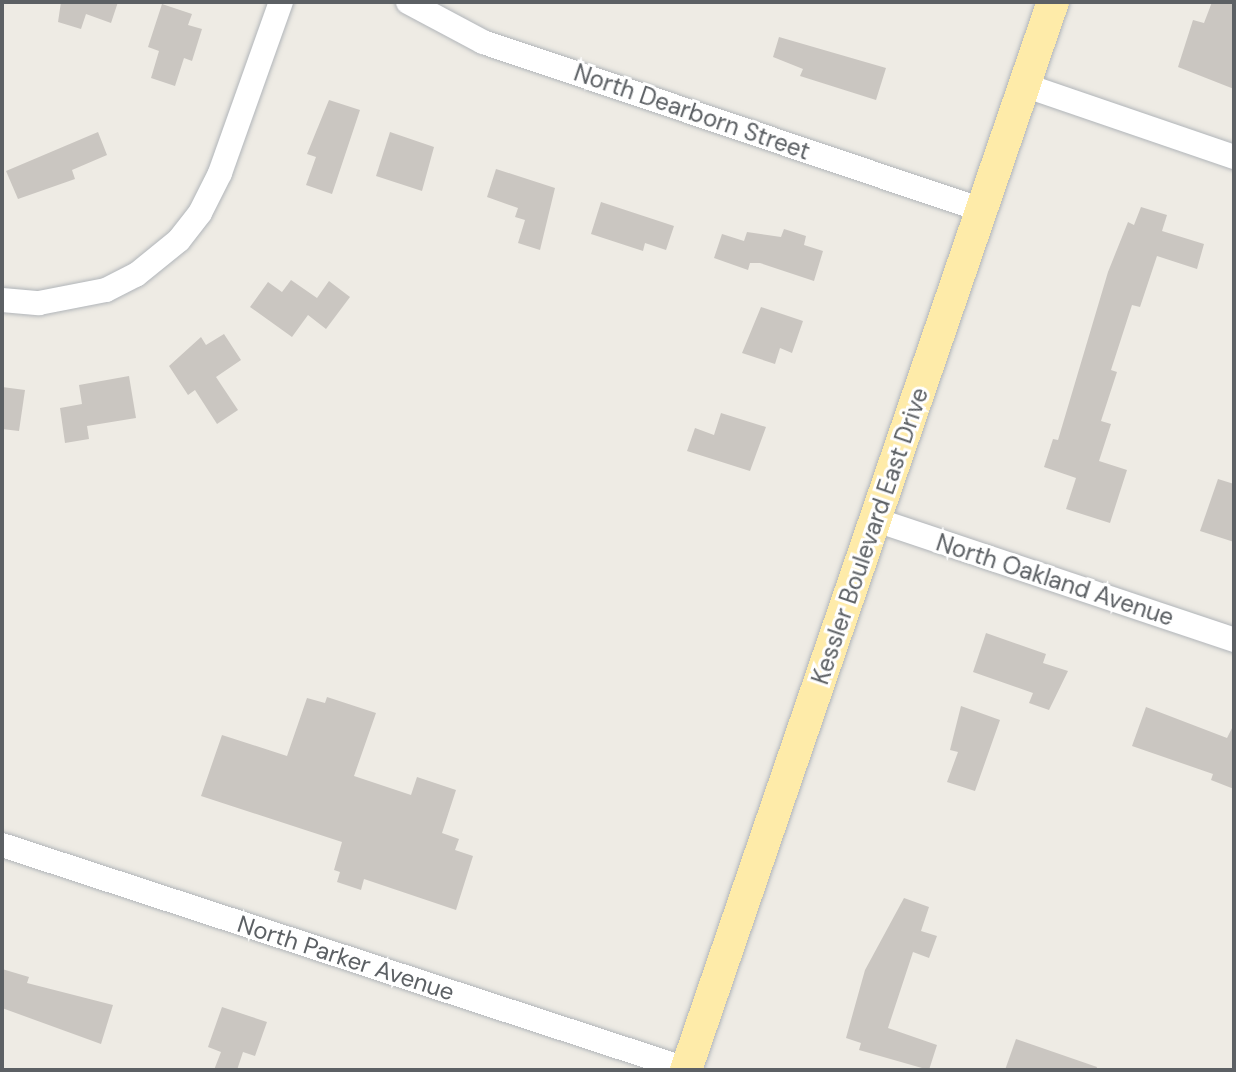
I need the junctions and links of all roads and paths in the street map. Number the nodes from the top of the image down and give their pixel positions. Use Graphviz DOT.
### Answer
graph roads {
  1 [pos="281,2"];
  2 [pos="408,2"];
  3 [pos="1053,2"];
  4 [pos="1024,85"];
  5 [pos="1234,157"];
  6 [pos="982,210"];
  7 [pos="2,300"];
  8 [pos="876,520"];
  9 [pos="1234,640"];
  10 [pos="2,845"];
  11 [pos="687,1070"];
  1 -- 7 [label="street"];
  2 -- 6 [label="street, North Dearborn Street"];
  3 -- 4 [label="main road, Kessler Boulevard East Drive"];
  4 -- 5 [label="street"];
  4 -- 6 [label="main road, Kessler Boulevard East Drive"];
  6 -- 8 [label="main road, Kessler Boulevard East Drive"];
  8 -- 9 [label="street, North Oakland Avenue"];
  8 -- 11 [label="main road, Kessler Boulevard East Drive"];
  10 -- 11 [label="street, North Parker Avenue"];
}
